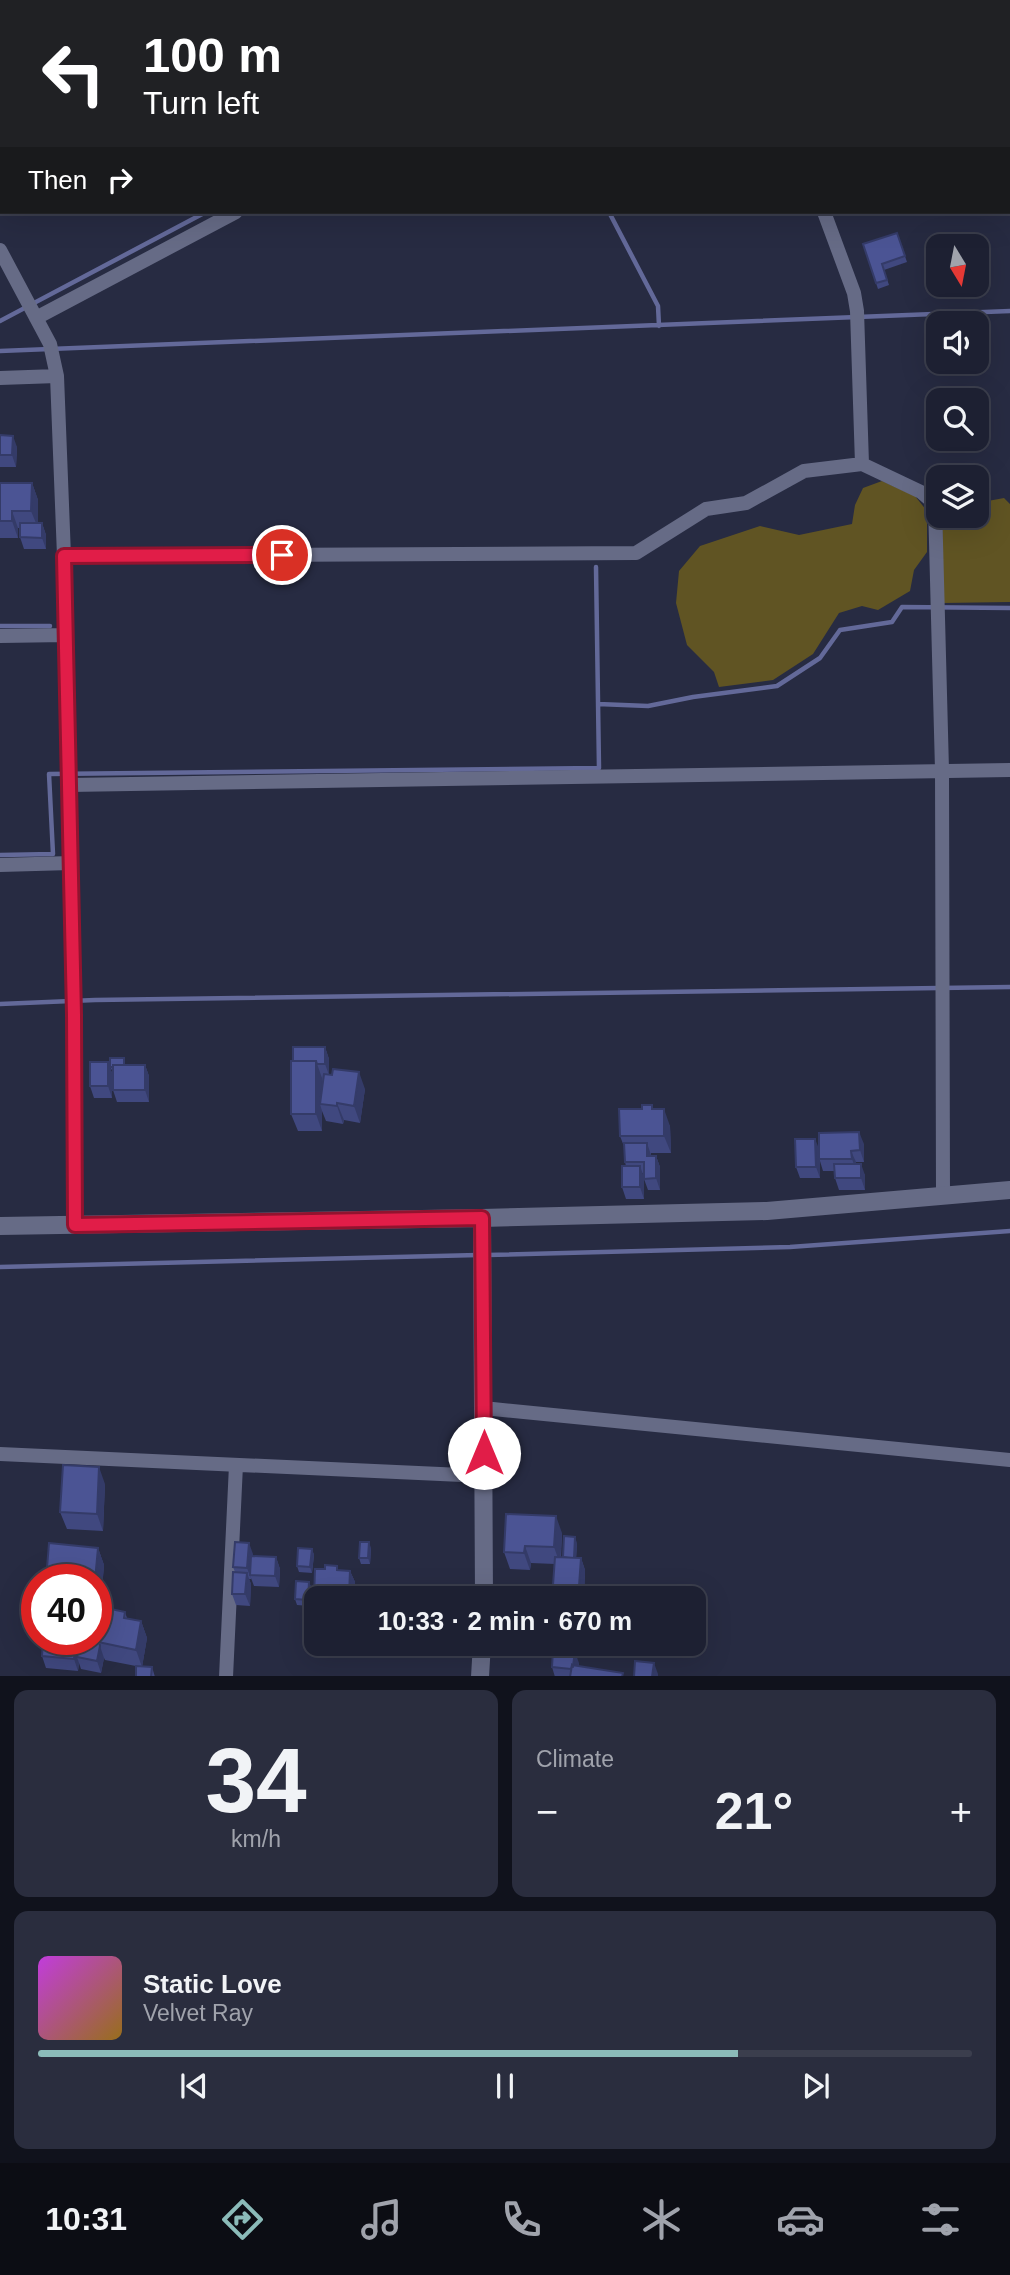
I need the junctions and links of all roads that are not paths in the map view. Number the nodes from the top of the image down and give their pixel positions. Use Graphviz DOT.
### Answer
graph roads {
  1 [pos="232,214"];
  2 [pos="825,214"];
  3 [pos="0,250"];
  4 [pos="31,310"];
  5 [pos="57,369"];
  6 [pos="0,378"];
  7 [pos="862,464"];
  8 [pos="64,556"];
  9 [pos="66,635"];
  10 [pos="0,636"];
  11 [pos="942,770"];
  12 [pos="1010,770"];
  13 [pos="69,778"];
  14 [pos="71,863"];
  15 [pos="0,865"];
  16 [pos="1010,1189"];
  17 [pos="943,1196"];
  18 [pos="482,1218"];
  19 [pos="75,1225"];
  20 [pos="0,1226"];
  21 [pos="484,1408"];
  22 [pos="0,1454"];
  23 [pos="1010,1460"];
  24 [pos="236,1465"];
  25 [pos="484,1476"];
  26 [pos="484,1586"];
  27 [pos="481,1656"];
  28 [pos="226,1676"];
  29 [pos="480,1676"];
  1 -- 4 [label="street"];
  2 -- 7 [label="street"];
  3 -- 4 [label="street"];
  4 -- 5 [label="street"];
  5 -- 6 [label="street"];
  5 -- 8 [label="street"];
  7 -- 8 [label="street"];
  7 -- 11 [label="street"];
  8 -- 9 [label="street"];
  9 -- 10 [label="street"];
  9 -- 13 [label="street"];
  11 -- 12 [label="street"];
  11 -- 13 [label="street"];
  11 -- 17 [label="street"];
  13 -- 14 [label="street"];
  14 -- 15 [label="street"];
  14 -- 19 [label="street"];
  16 -- 17 [label="street"];
  17 -- 18 [label="street"];
  18 -- 19 [label="street"];
  18 -- 21 [label="street"];
  19 -- 20 [label="street"];
  21 -- 23 [label="street"];
  21 -- 25 [label="street"];
  22 -- 24 [label="street"];
  24 -- 25 [label="street"];
  24 -- 28 [label="street"];
  25 -- 26 [label="street"];
  27 -- 29 [label="street"];
}
